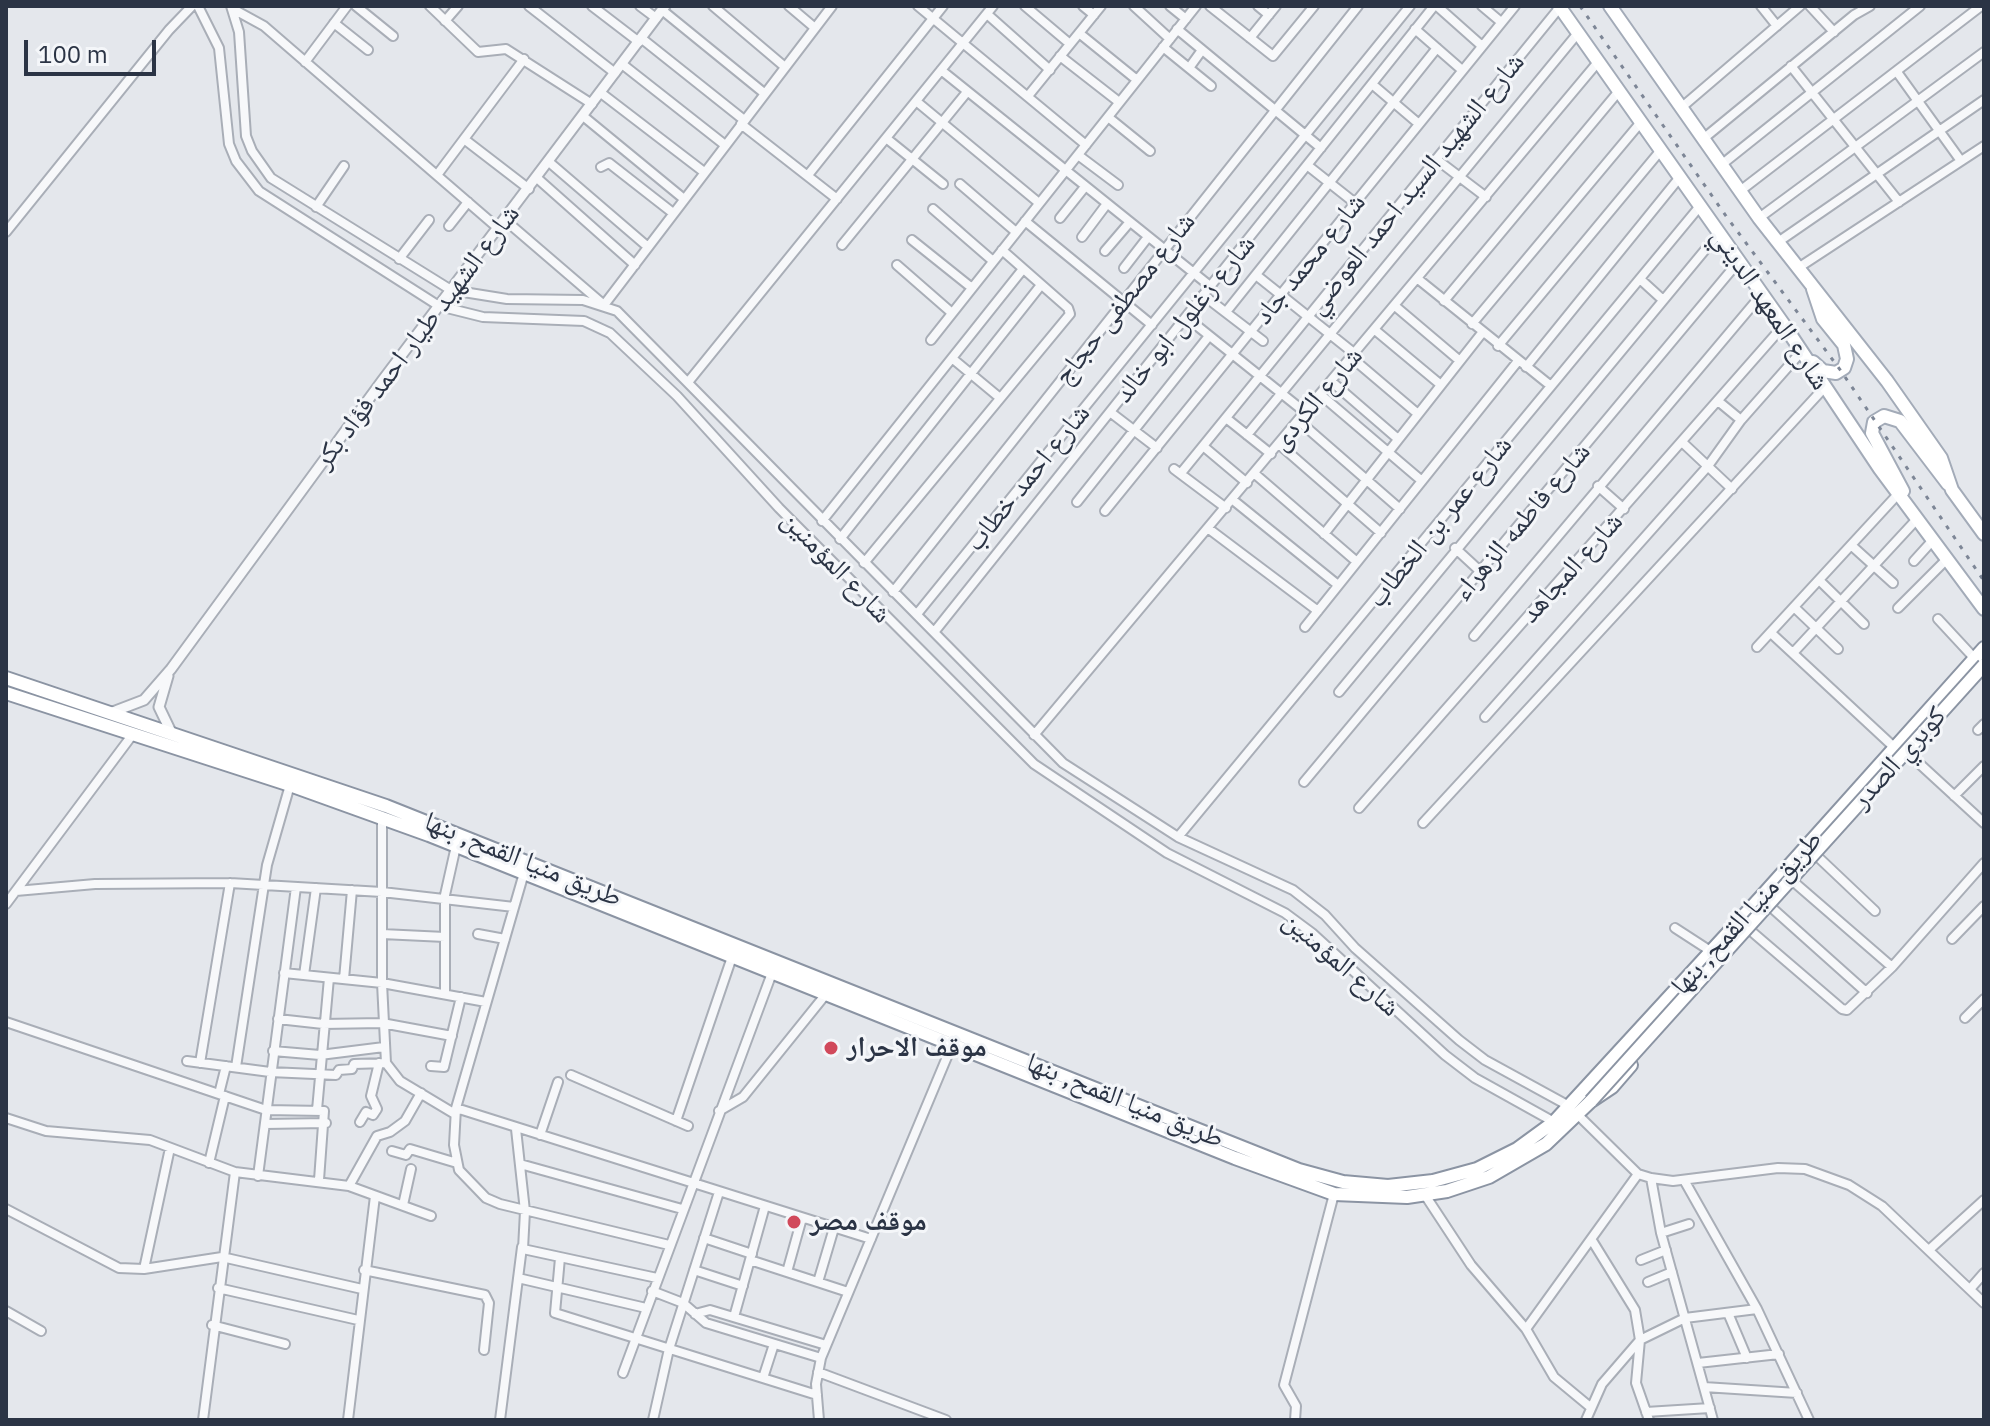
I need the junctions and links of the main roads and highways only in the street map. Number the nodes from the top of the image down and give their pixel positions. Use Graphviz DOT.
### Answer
graph roads {
  1 [pos="1610,6"];
  2 [pos="1560,7"];
  3 [pos="1812,285"];
  4 [pos="1801,352"];
  5 [pos="1952,490"];
  6 [pos="1903,499"];
  7 [pos="1984,534"];
  8 [pos="1984,609"];
  9 [pos="1984,648"];
  10 [pos="1981,661"];
  11 [pos="1984,673"];
  12 [pos="6,678"];
  13 [pos="6,693"];
  14 [pos="1761,897"];
  15 [pos="1772,908"];
  16 [pos="1638,1033"];
  17 [pos="1591,1101"];
  18 [pos="1574,1111"];
  19 [pos="1185,1132"];
  1 -- 3 [label="main road, شارع المعهد الديني"];
  2 -- 4 [label="main road, شارع المعهد الديني"];
  3 -- 4 [label="main road"];
  3 -- 5 [label="main road, شارع المعهد الديني"];
  4 -- 6 [label="main road, شارع المعهد الديني"];
  5 -- 6 [label="main road"];
  5 -- 7 [label="main road, شارع المعهد الديني"];
  6 -- 8 [label="main road, شارع المعهد الديني"];
  9 -- 10 [label="main road, طريق منيا القمح, بنها"];
  10 -- 14 [label="main road, طريق منيا القمح, بنها"];
  10 -- 16 [label="main road, كوبري الصدر, bridge"];
  10 -- 17 [label="main road, كوبري الصدر, bridge"];
  11 -- 15 [label="main road, طريق منيا القمح, بنها"];
  12 -- 19 [label="main road, طريق منيا القمح, بنها"];
  13 -- 19 [label="main road, طريق منيا القمح, بنها"];
  14 -- 15 [label="main road"];
  14 -- 16 [label="main road, طريق منيا القمح, بنها"];
  15 -- 17 [label="main road, طريق منيا القمح, بنها"];
  16 -- 18 [label="main road, طريق منيا القمح, بنها"];
  17 -- 18 [label="main road, طريق منيا القمح, بنها"];
  18 -- 19 [label="main road, طريق منيا القمح, بنها"];
  18 -- 19 [label="main road, طريق منيا القمح, بنها"];
}
